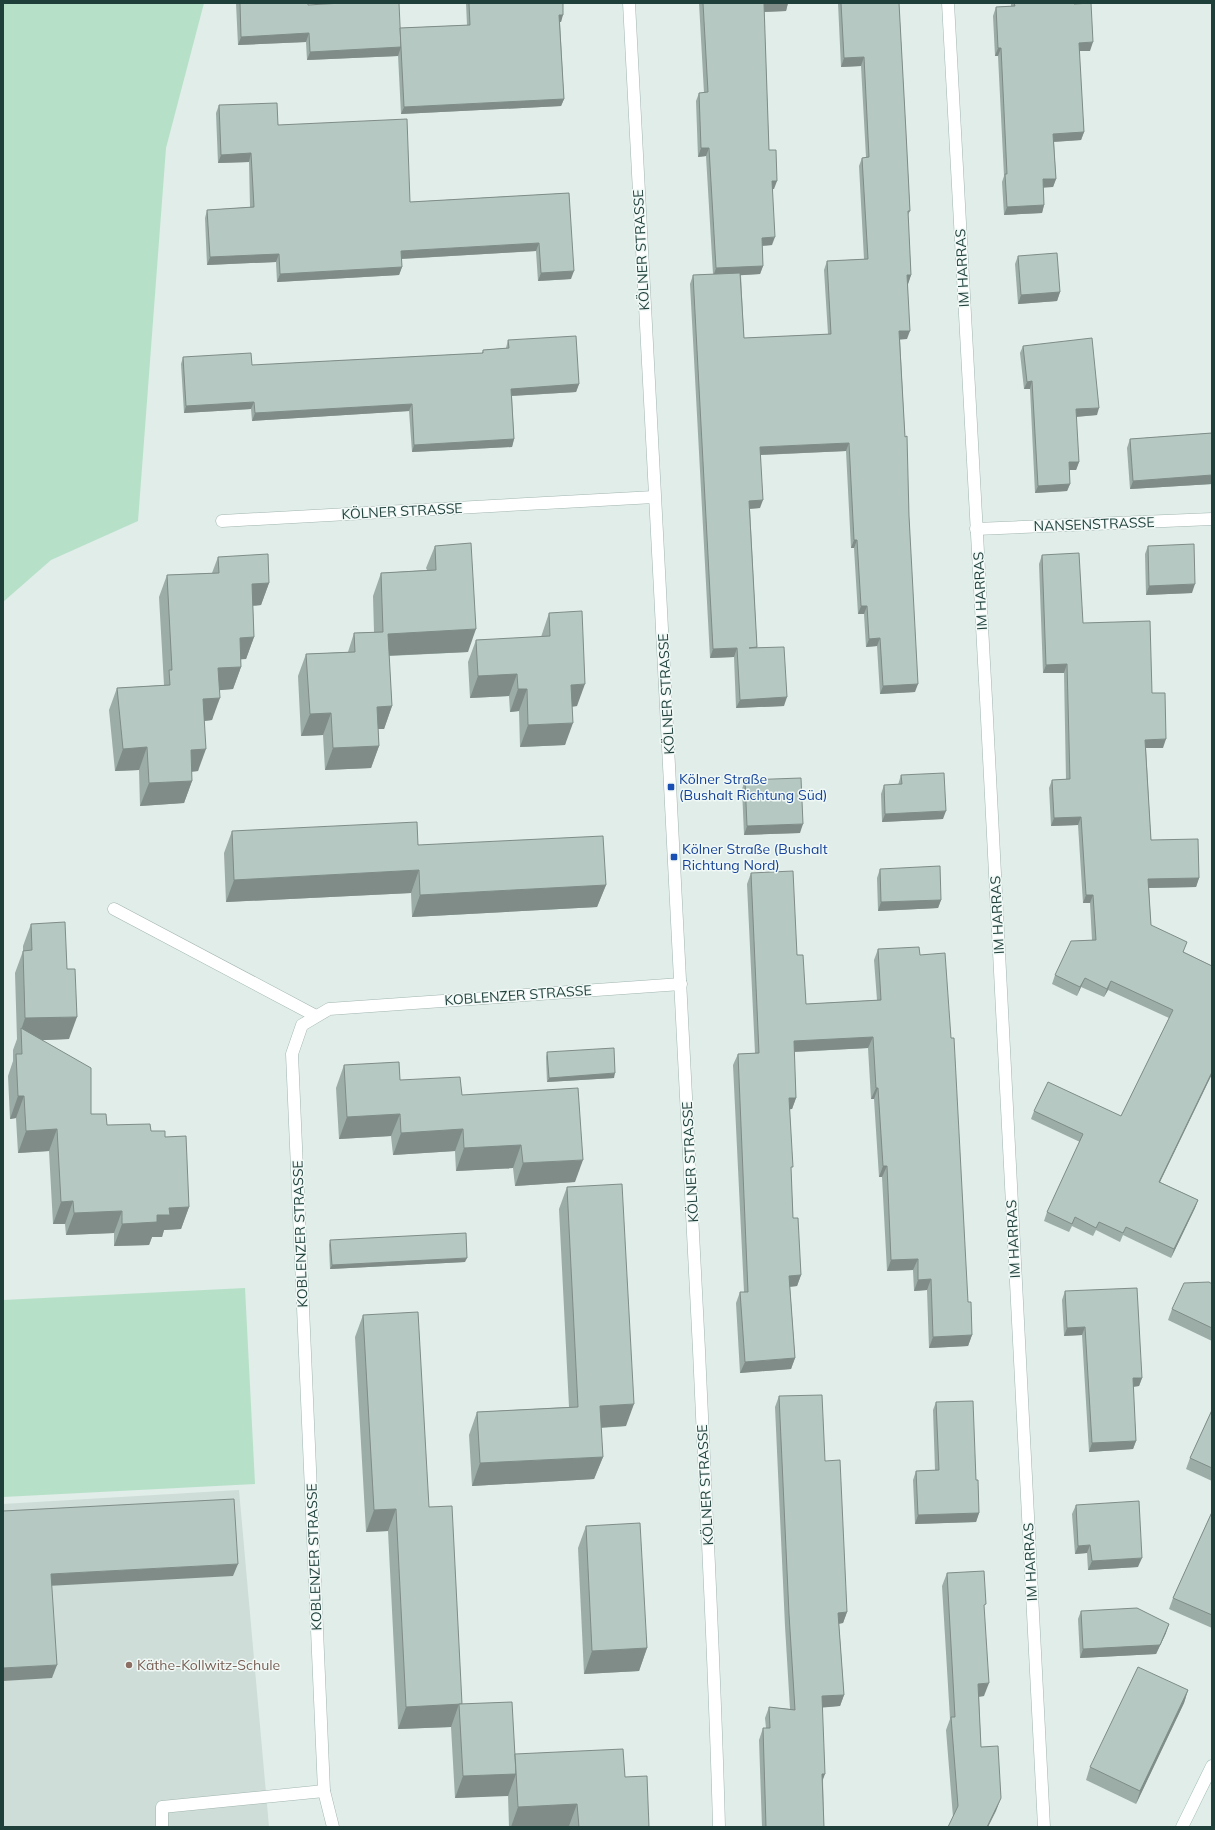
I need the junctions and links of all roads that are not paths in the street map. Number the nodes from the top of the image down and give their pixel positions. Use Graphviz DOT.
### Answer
graph roads {
  1 [pos="629,3"];
  2 [pos="948,3"];
  3 [pos="654,497"];
  4 [pos="1212,520"];
  5 [pos="222,521"];
  6 [pos="976,529"];
  7 [pos="114,909"];
  8 [pos="681,984"];
  9 [pos="316,1016"];
  10 [pos="1212,1766"];
  11 [pos="324,1791"];
  12 [pos="162,1827"];
  13 [pos="333,1827"];
  14 [pos="719,1827"];
  15 [pos="1044,1827"];
  16 [pos="1182,1827"];
  1 -- 3 [label="street, KÖLNER STRASSE"];
  2 -- 6 [label="street, IM HARRAS"];
  3 -- 5 [label="street, KÖLNER STRASSE"];
  3 -- 8 [label="street, KÖLNER STRASSE"];
  4 -- 6 [label="street, NANSENSTRASSE"];
  6 -- 15 [label="street, IM HARRAS"];
  7 -- 9 [label="street"];
  8 -- 9 [label="street, KOBLENZER STRASSE"];
  8 -- 14 [label="street, KÖLNER STRASSE"];
  9 -- 11 [label="street, KOBLENZER STRASSE"];
  10 -- 16 [label="street"];
  11 -- 12 [label="street"];
  11 -- 13 [label="street, KOBLENZER STRASSE"];
}
